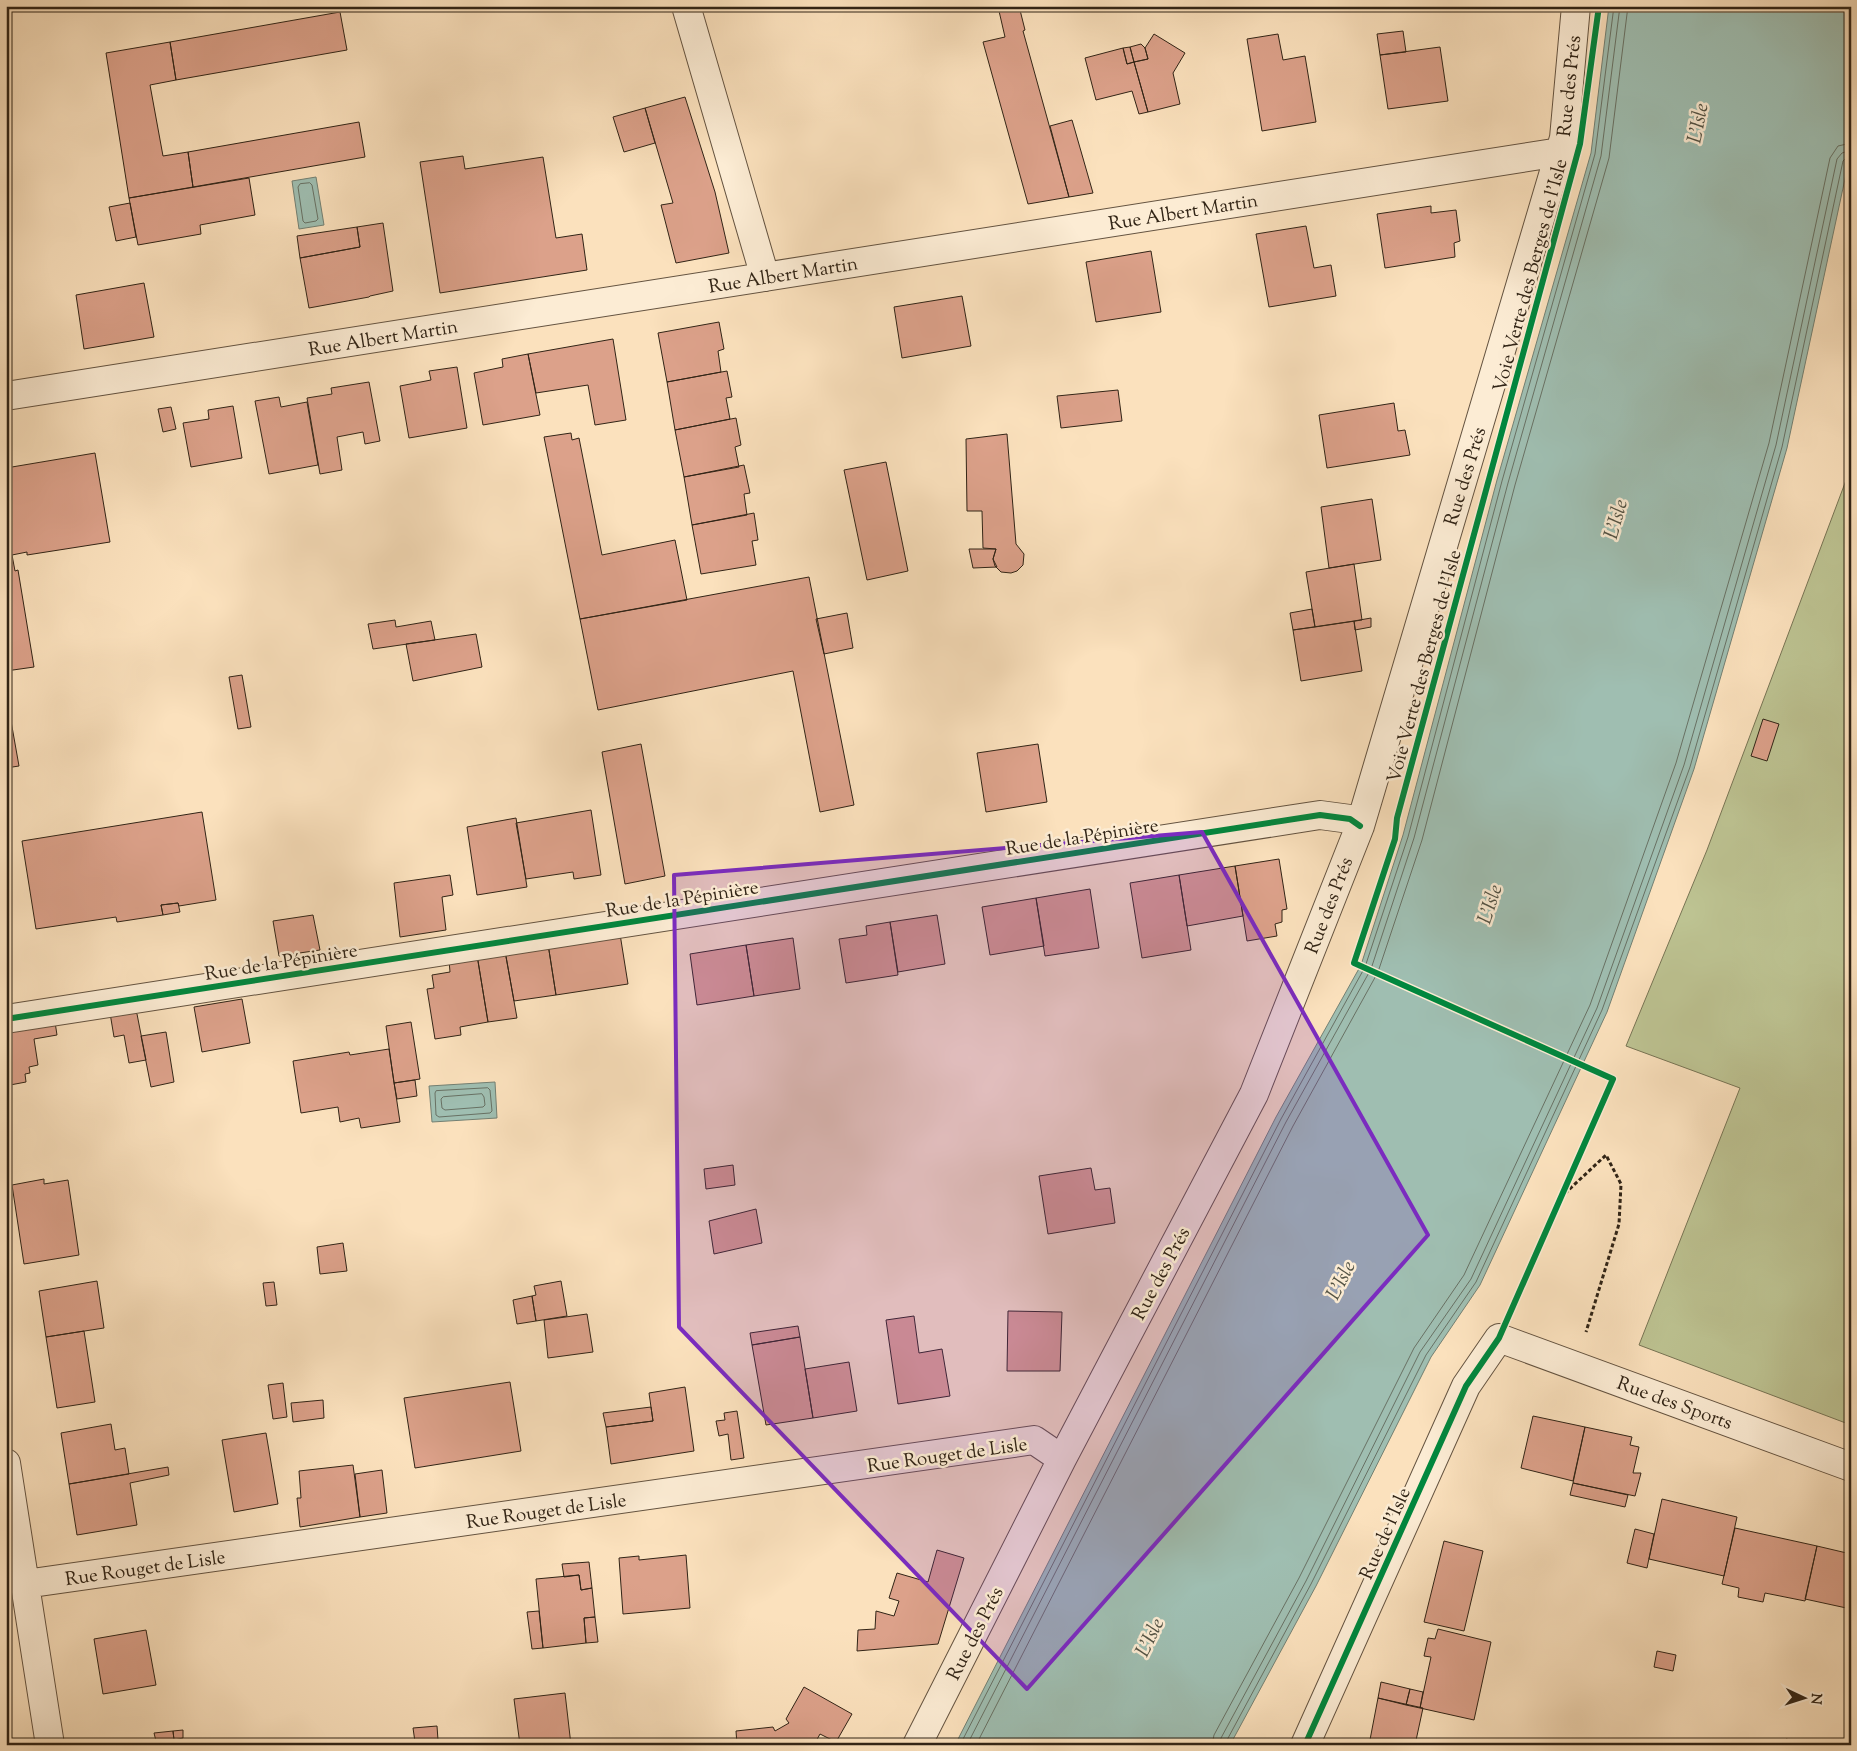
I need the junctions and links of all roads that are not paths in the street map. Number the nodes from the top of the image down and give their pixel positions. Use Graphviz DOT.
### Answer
graph roads {
  1 [pos="686,6"];
  2 [pos="1576,6"];
  3 [pos="1560,152"];
  4 [pos="765,277"];
  5 [pos="6,396"];
  6 [pos="1360,826"];
  7 [pos="6,1018"];
  8 [pos="1499,1338"];
  9 [pos="1062,1459"];
  10 [pos="6,1463"];
  11 [pos="1851,1467"];
  12 [pos="25,1584"];
  13 [pos="50,1745"];
  14 [pos="918,1745"];
  15 [pos="1305,1745"];
  1 -- 4 [label="street"];
  2 -- 3 [label="street, Rue des Prés"];
  3 -- 4 [label="street, Rue Albert Martin"];
  3 -- 6 [label="street, Rue des Prés"];
  4 -- 5 [label="street, Rue Albert Martin"];
  6 -- 7 [label="street, Rue de la Pépinière"];
  6 -- 9 [label="street, Rue des Prés"];
  8 -- 11 [label="street, Rue des Sports"];
  8 -- 15 [label="street, Rue de l'Isle"];
  9 -- 12 [label="street, Rue Rouget de Lisle"];
  9 -- 14 [label="street, Rue des Prés"];
  10 -- 12 [label="street"];
  12 -- 13 [label="street"];
}
